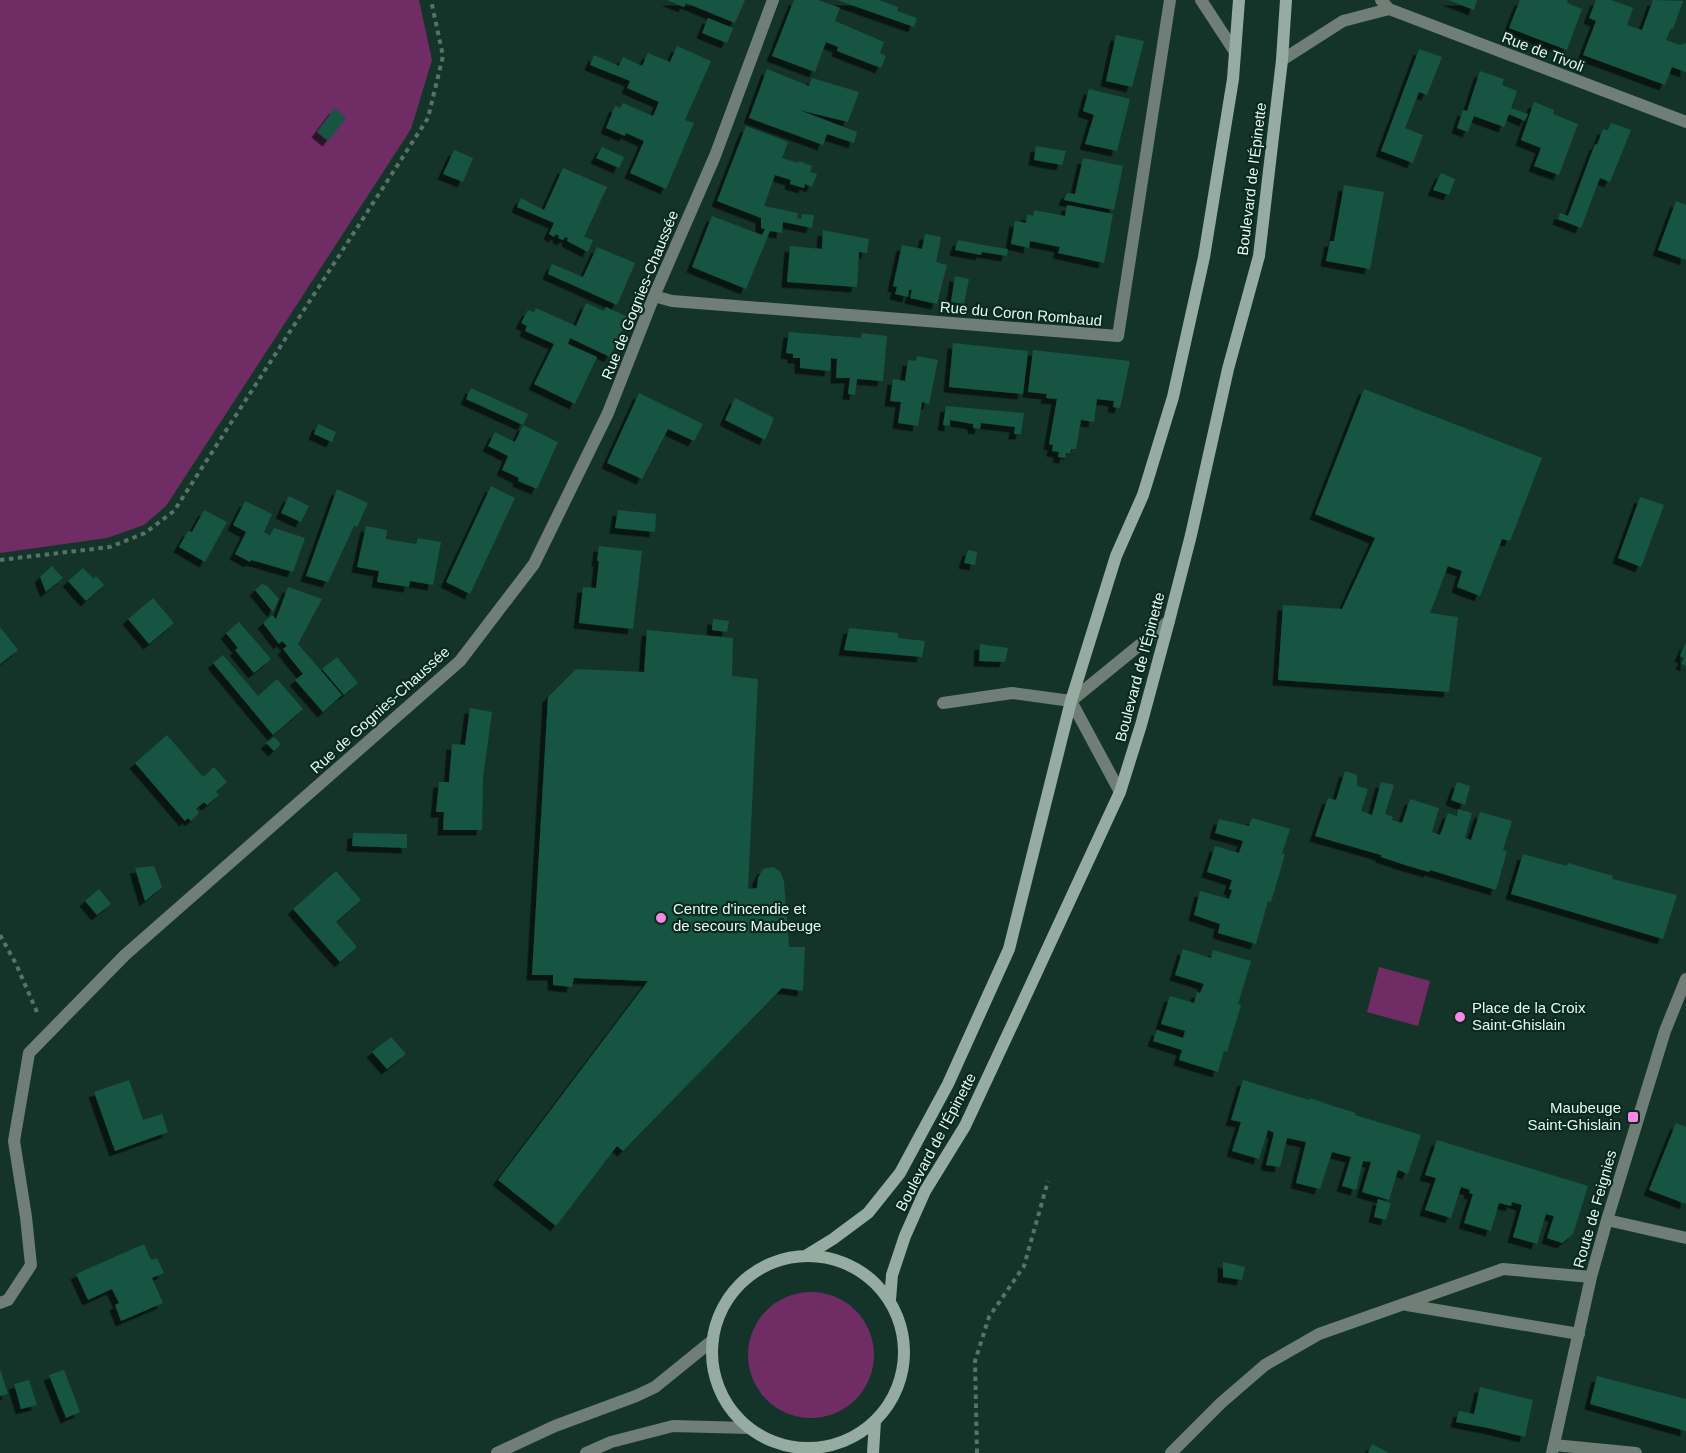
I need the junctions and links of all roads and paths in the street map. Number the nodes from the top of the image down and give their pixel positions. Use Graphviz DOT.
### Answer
graph roads {
  1 [pos="431,0"];
  2 [pos="773,0"];
  3 [pos="1170,0"];
  4 [pos="1201,0"];
  5 [pos="1239,0"];
  6 [pos="1286,0"];
  7 [pos="1385,4"];
  8 [pos="1235,52"];
  9 [pos="1282,60"];
  10 [pos="1686,122"];
  11 [pos="654,296"];
  12 [pos="0,560"];
  13 [pos="1169,621"];
  14 [pos="1071,701"];
  15 [pos="943,703"];
  16 [pos="1119,792"];
  17 [pos="0,935"];
  18 [pos="1686,979"];
  19 [pos="47,1035"];
  20 [pos="1048,1181"];
  21 [pos="1607,1220"];
  22 [pos="1686,1238"];
  23 [pos="807,1255"];
  24 [pos="1591,1277"];
  25 [pos="890,1300"];
  26 [pos="0,1303"];
  27 [pos="1406,1304"];
  28 [pos="1579,1334"];
  29 [pos="713,1340"];
  30 [pos="875,1421"];
  31 [pos="749,1428"];
  32 [pos="1553,1449"];
  33 [pos="794,1450"];
  34 [pos="497,1453"];
  35 [pos="586,1453"];
  36 [pos="873,1453"];
  37 [pos="977,1453"];
  38 [pos="1171,1453"];
  39 [pos="1636,1453"];
  1 -- 12 [label="path"];
  2 -- 11 [label="street, Rue de Gognies-Chaussée"];
  3 -- 11 [label="street, Rue du Coron Rombaud"];
  4 -- 8 [label="street"];
  5 -- 8 [label="street, Boulevard de l'Épinette"];
  6 -- 9 [label="street, Boulevard de l'Épinette"];
  7 -- 9 [label="street, Rue de Tivoli"];
  7 -- 10 [label="street, Rue de Tivoli"];
  8 -- 14 [label="street, Boulevard de l'Épinette"];
  9 -- 13 [label="street, Boulevard de l'Épinette"];
  11 -- 19 [label="street, Rue de Gognies-Chaussée"];
  13 -- 14 [label="street"];
  13 -- 16 [label="street, Boulevard de l'Épinette"];
  14 -- 15 [label="street"];
  14 -- 16 [label="street"];
  14 -- 23 [label="street, Boulevard de l'Épinette"];
  16 -- 25 [label="street, Boulevard de l'Épinette"];
  17 -- 19 [label="path"];
  18 -- 21 [label="street, Route de Feignies"];
  19 -- 26 [label="street, Rue de Gognies-Chaussée"];
  20 -- 37 [label="path"];
  21 -- 22 [label="street"];
  21 -- 24 [label="street, Route de Feignies"];
  23 -- 25 [label="street"];
  23 -- 29 [label="street"];
  24 -- 27 [label="street"];
  24 -- 28 [label="street, Route de Feignies"];
  25 -- 30 [label="street"];
  27 -- 28 [label="street"];
  27 -- 38 [label="street"];
  28 -- 32 [label="street, Route de Feignies"];
  29 -- 31 [label="street"];
  29 -- 34 [label="street"];
  30 -- 33 [label="street"];
  30 -- 36 [label="street"];
  31 -- 33 [label="street"];
  31 -- 35 [label="street"];
  32 -- 39 [label="street"];
}
